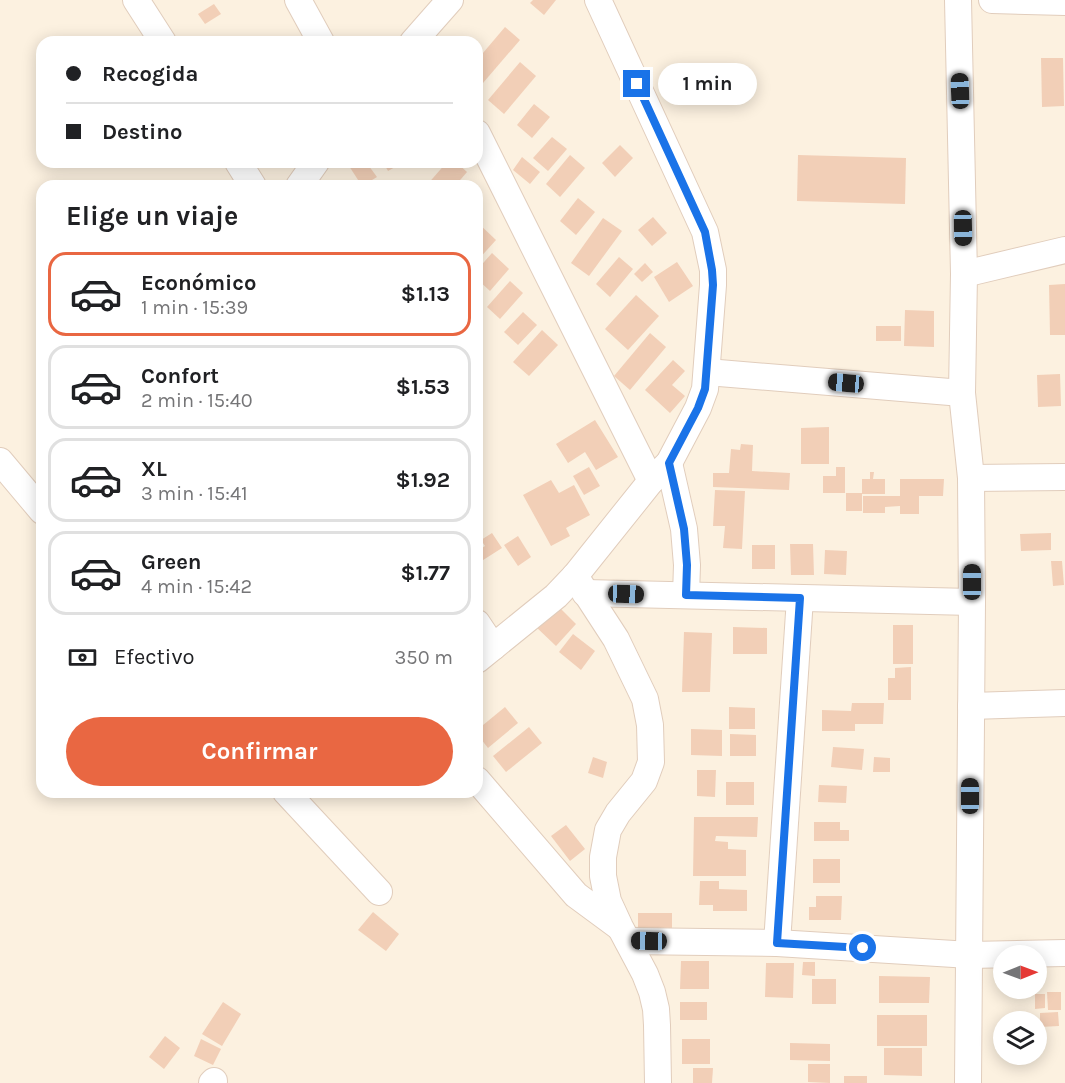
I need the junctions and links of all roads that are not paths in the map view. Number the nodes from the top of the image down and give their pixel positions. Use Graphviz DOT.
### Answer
graph roads {
  1 [pos="136,0"];
  2 [pos="298,0"];
  3 [pos="450,0"];
  4 [pos="598,0"];
  5 [pos="957,0"];
  6 [pos="992,0"];
  7 [pos="1065,2"];
  8 [pos="159,36"];
  9 [pos="318,36"];
  10 [pos="424,36"];
  11 [pos="483,145"];
  12 [pos="1065,250"];
  13 [pos="964,274"];
  14 [pos="707,372"];
  15 [pos="962,393"];
  16 [pos="0,461"];
  17 [pos="669,463"];
  18 [pos="1065,477"];
  19 [pos="971,478"];
  20 [pos="651,481"];
  21 [pos="36,504"];
  22 [pos="580,584"];
  23 [pos="686,595"];
  24 [pos="800,598"];
  25 [pos="972,603"];
  26 [pos="485,654"];
  27 [pos="1065,703"];
  28 [pos="970,706"];
  29 [pos="483,787"];
  30 [pos="292,798"];
  31 [pos="379,892"];
  32 [pos="624,934"];
  33 [pos="777,943"];
  34 [pos="1065,954"];
  35 [pos="970,955"];
  36 [pos="658,1083"];
  37 [pos="968,1083"];
  1 -- 8 [label="street"];
  2 -- 9 [label="street"];
  3 -- 10 [label="street"];
  4 -- 14 [label="street"];
  5 -- 13 [label="street"];
  6 -- 7 [label="street"];
  11 -- 20 [label="street"];
  12 -- 13 [label="street"];
  13 -- 15 [label="street"];
  14 -- 15 [label="street"];
  14 -- 17 [label="street"];
  15 -- 19 [label="street"];
  16 -- 21 [label="street"];
  17 -- 20 [label="street"];
  17 -- 23 [label="street"];
  18 -- 19 [label="street"];
  19 -- 25 [label="street"];
  20 -- 22 [label="street"];
  22 -- 23 [label="street"];
  22 -- 26 [label="street"];
  22 -- 32 [label="street"];
  23 -- 24 [label="street"];
  24 -- 25 [label="street"];
  24 -- 33 [label="street"];
  25 -- 28 [label="street"];
  27 -- 28 [label="street"];
  28 -- 35 [label="street"];
  29 -- 32 [label="street"];
  30 -- 31 [label="street"];
  32 -- 33 [label="street"];
  32 -- 36 [label="street"];
  33 -- 35 [label="street"];
  34 -- 35 [label="street"];
  35 -- 37 [label="street"];
}
